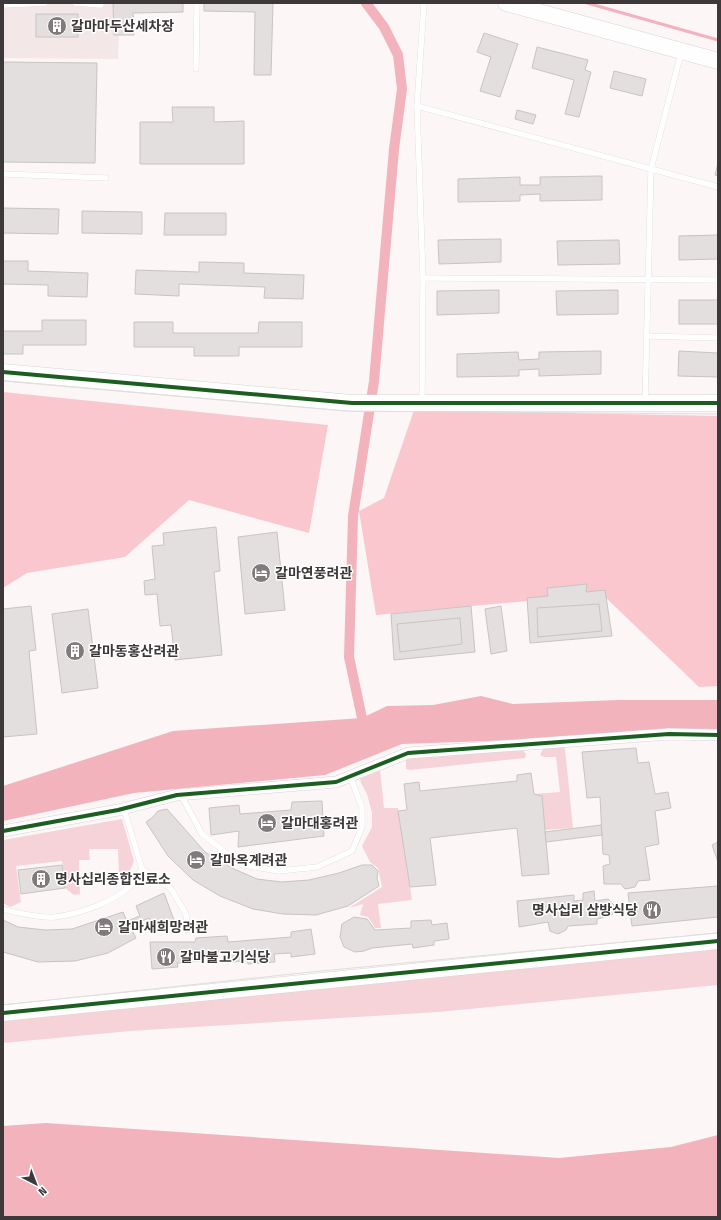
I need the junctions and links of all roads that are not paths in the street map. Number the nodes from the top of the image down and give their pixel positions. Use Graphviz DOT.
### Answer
graph roads {
  1 [pos="45,3"];
  2 [pos="75,3"];
  3 [pos="197,3"];
  4 [pos="424,3"];
  5 [pos="506,3"];
  6 [pos="3,5"];
  7 [pos="101,5"];
  8 [pos="682,51"];
  9 [pos="718,61"];
  10 [pos="196,69"];
  11 [pos="417,106"];
  12 [pos="651,169"];
  13 [pos="3,174"];
  14 [pos="106,178"];
  15 [pos="718,187"];
  16 [pos="423,278"];
  17 [pos="648,280"];
  18 [pos="718,280"];
  19 [pos="647,336"];
  20 [pos="718,338"];
  21 [pos="3,372"];
  22 [pos="422,402"];
  23 [pos="645,403"];
  24 [pos="718,403"];
  25 [pos="718,735"];
  26 [pos="350,776"];
  27 [pos="181,794"];
  28 [pos="124,809"];
  29 [pos="3,831"];
  30 [pos="142,870"];
  31 [pos="3,909"];
  32 [pos="187,930"];
  33 [pos="718,941"];
  34 [pos="3,1013"];
  1 -- 6 [label="lane"];
  2 -- 7 [label="lane"];
  3 -- 10 [label="lane"];
  4 -- 11 [label="lane"];
  5 -- 8 [label="street"];
  8 -- 9 [label="street"];
  8 -- 12 [label="lane"];
  11 -- 12 [label="lane"];
  11 -- 16 [label="lane"];
  12 -- 15 [label="lane"];
  12 -- 17 [label="lane"];
  13 -- 14 [label="lane"];
  16 -- 17 [label="lane"];
  16 -- 22 [label="lane"];
  17 -- 18 [label="lane"];
  17 -- 19 [label="lane"];
  19 -- 20 [label="lane"];
  19 -- 23 [label="lane"];
  21 -- 22 [label="street"];
  22 -- 23 [label="street"];
  23 -- 24 [label="street"];
  25 -- 26 [label="street"];
  26 -- 27 [label="street"];
  26 -- 27 [label="lane"];
  27 -- 28 [label="street"];
  28 -- 29 [label="street"];
  28 -- 30 [label="lane"];
  30 -- 31 [label="lane"];
  30 -- 32 [label="lane"];
  33 -- 34 [label="street"];
}
